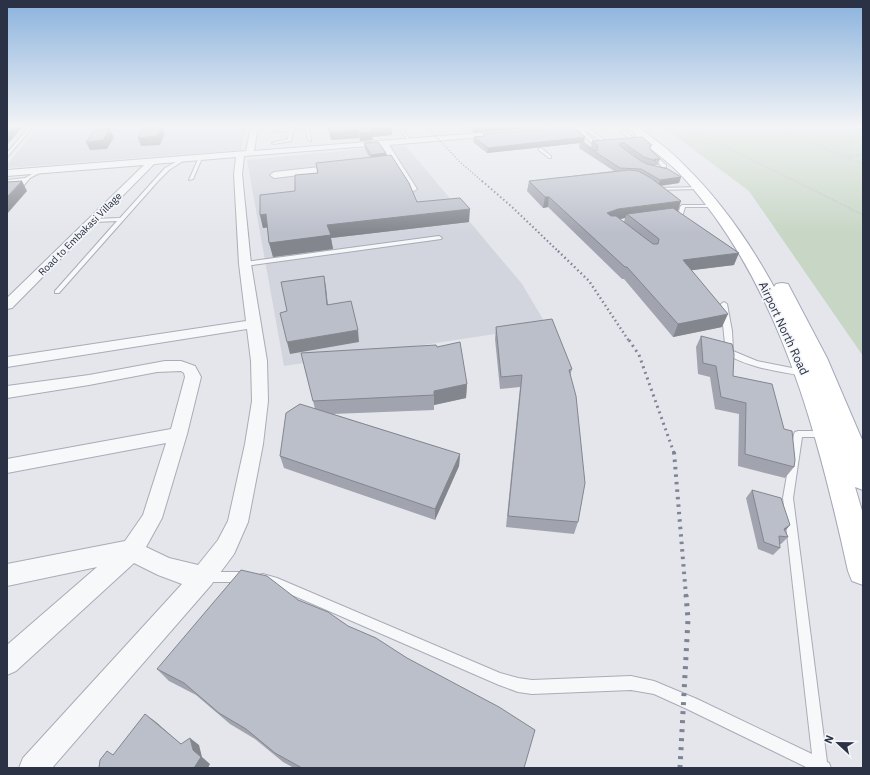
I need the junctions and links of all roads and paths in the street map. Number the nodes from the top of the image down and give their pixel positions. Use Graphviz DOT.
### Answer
graph roads {
  1 [pos="138,162"];
  2 [pos="151,162"];
  3 [pos="178,162"];
  4 [pos="198,162"];
  5 [pos="242,162"];
  6 [pos="392,162"];
  7 [pos="658,162"];
  8 [pos="673,162"];
  9 [pos="688,162"];
  10 [pos="757,162"];
  11 [pos="350,167"];
  12 [pos="42,170"];
  13 [pos="666,171"];
  14 [pos="7,173"];
  15 [pos="274,175"];
  16 [pos="25,179"];
  17 [pos="191,179"];
  18 [pos="689,180"];
  19 [pos="7,181"];
  20 [pos="650,186"];
  21 [pos="7,188"];
  22 [pos="412,189"];
  23 [pos="714,206"];
  24 [pos="863,215"];
  25 [pos="662,217"];
  26 [pos="122,219"];
  27 [pos="94,220"];
  28 [pos="439,238"];
  29 [pos="245,264"];
  30 [pos="57,292"];
  31 [pos="724,304"];
  32 [pos="7,305"];
  33 [pos="253,324"];
  34 [pos="7,362"];
  35 [pos="804,373"];
  36 [pos="7,392"];
  37 [pos="178,434"];
  38 [pos="826,434"];
  39 [pos="7,466"];
  40 [pos="863,479"];
  41 [pos="132,550"];
  42 [pos="863,571"];
  43 [pos="7,575"];
  44 [pos="203,577"];
  45 [pos="7,662"];
  46 [pos="822,767"];
  47 [pos="33,768"];
  1 -- 12 [label="street"];
  2 -- 27 [label="street, Road to Embakasi Village"];
  3 -- 26 [label="lane"];
  4 -- 17 [label="lane"];
  5 -- 29 [label="street"];
  6 -- 22 [label="street"];
  7 -- 13 [label="lane"];
  8 -- 18 [label="main road, Airport North Road"];
  9 -- 40 [label="main road, Airport North Road"];
  10 -- 24 [label="path"];
  11 -- 15 [label="street"];
  12 -- 14 [label="street"];
  12 -- 16 [label="lane"];
  16 -- 19 [label="lane"];
  16 -- 21 [label="lane"];
  18 -- 20 [label="lane"];
  18 -- 23 [label="main road, Airport North Road"];
  23 -- 25 [label="lane"];
  23 -- 35 [label="main road, Airport North Road"];
  26 -- 27 [label="lane"];
  26 -- 30 [label="lane"];
  27 -- 32 [label="street, Road to Embakasi Village"];
  28 -- 29 [label="lane"];
  29 -- 33 [label="street"];
  31 -- 35 [label="lane"];
  33 -- 34 [label="street"];
  33 -- 44 [label="street"];
  35 -- 38 [label="main road, Airport North Road"];
  36 -- 37 [label="street"];
  37 -- 39 [label="street"];
  37 -- 41 [label="street"];
  38 -- 42 [label="main road, Airport North Road"];
  38 -- 46 [label="lane"];
  41 -- 43 [label="street"];
  41 -- 44 [label="street"];
  41 -- 45 [label="street"];
  44 -- 46 [label="lane"];
  44 -- 47 [label="street"];
}
